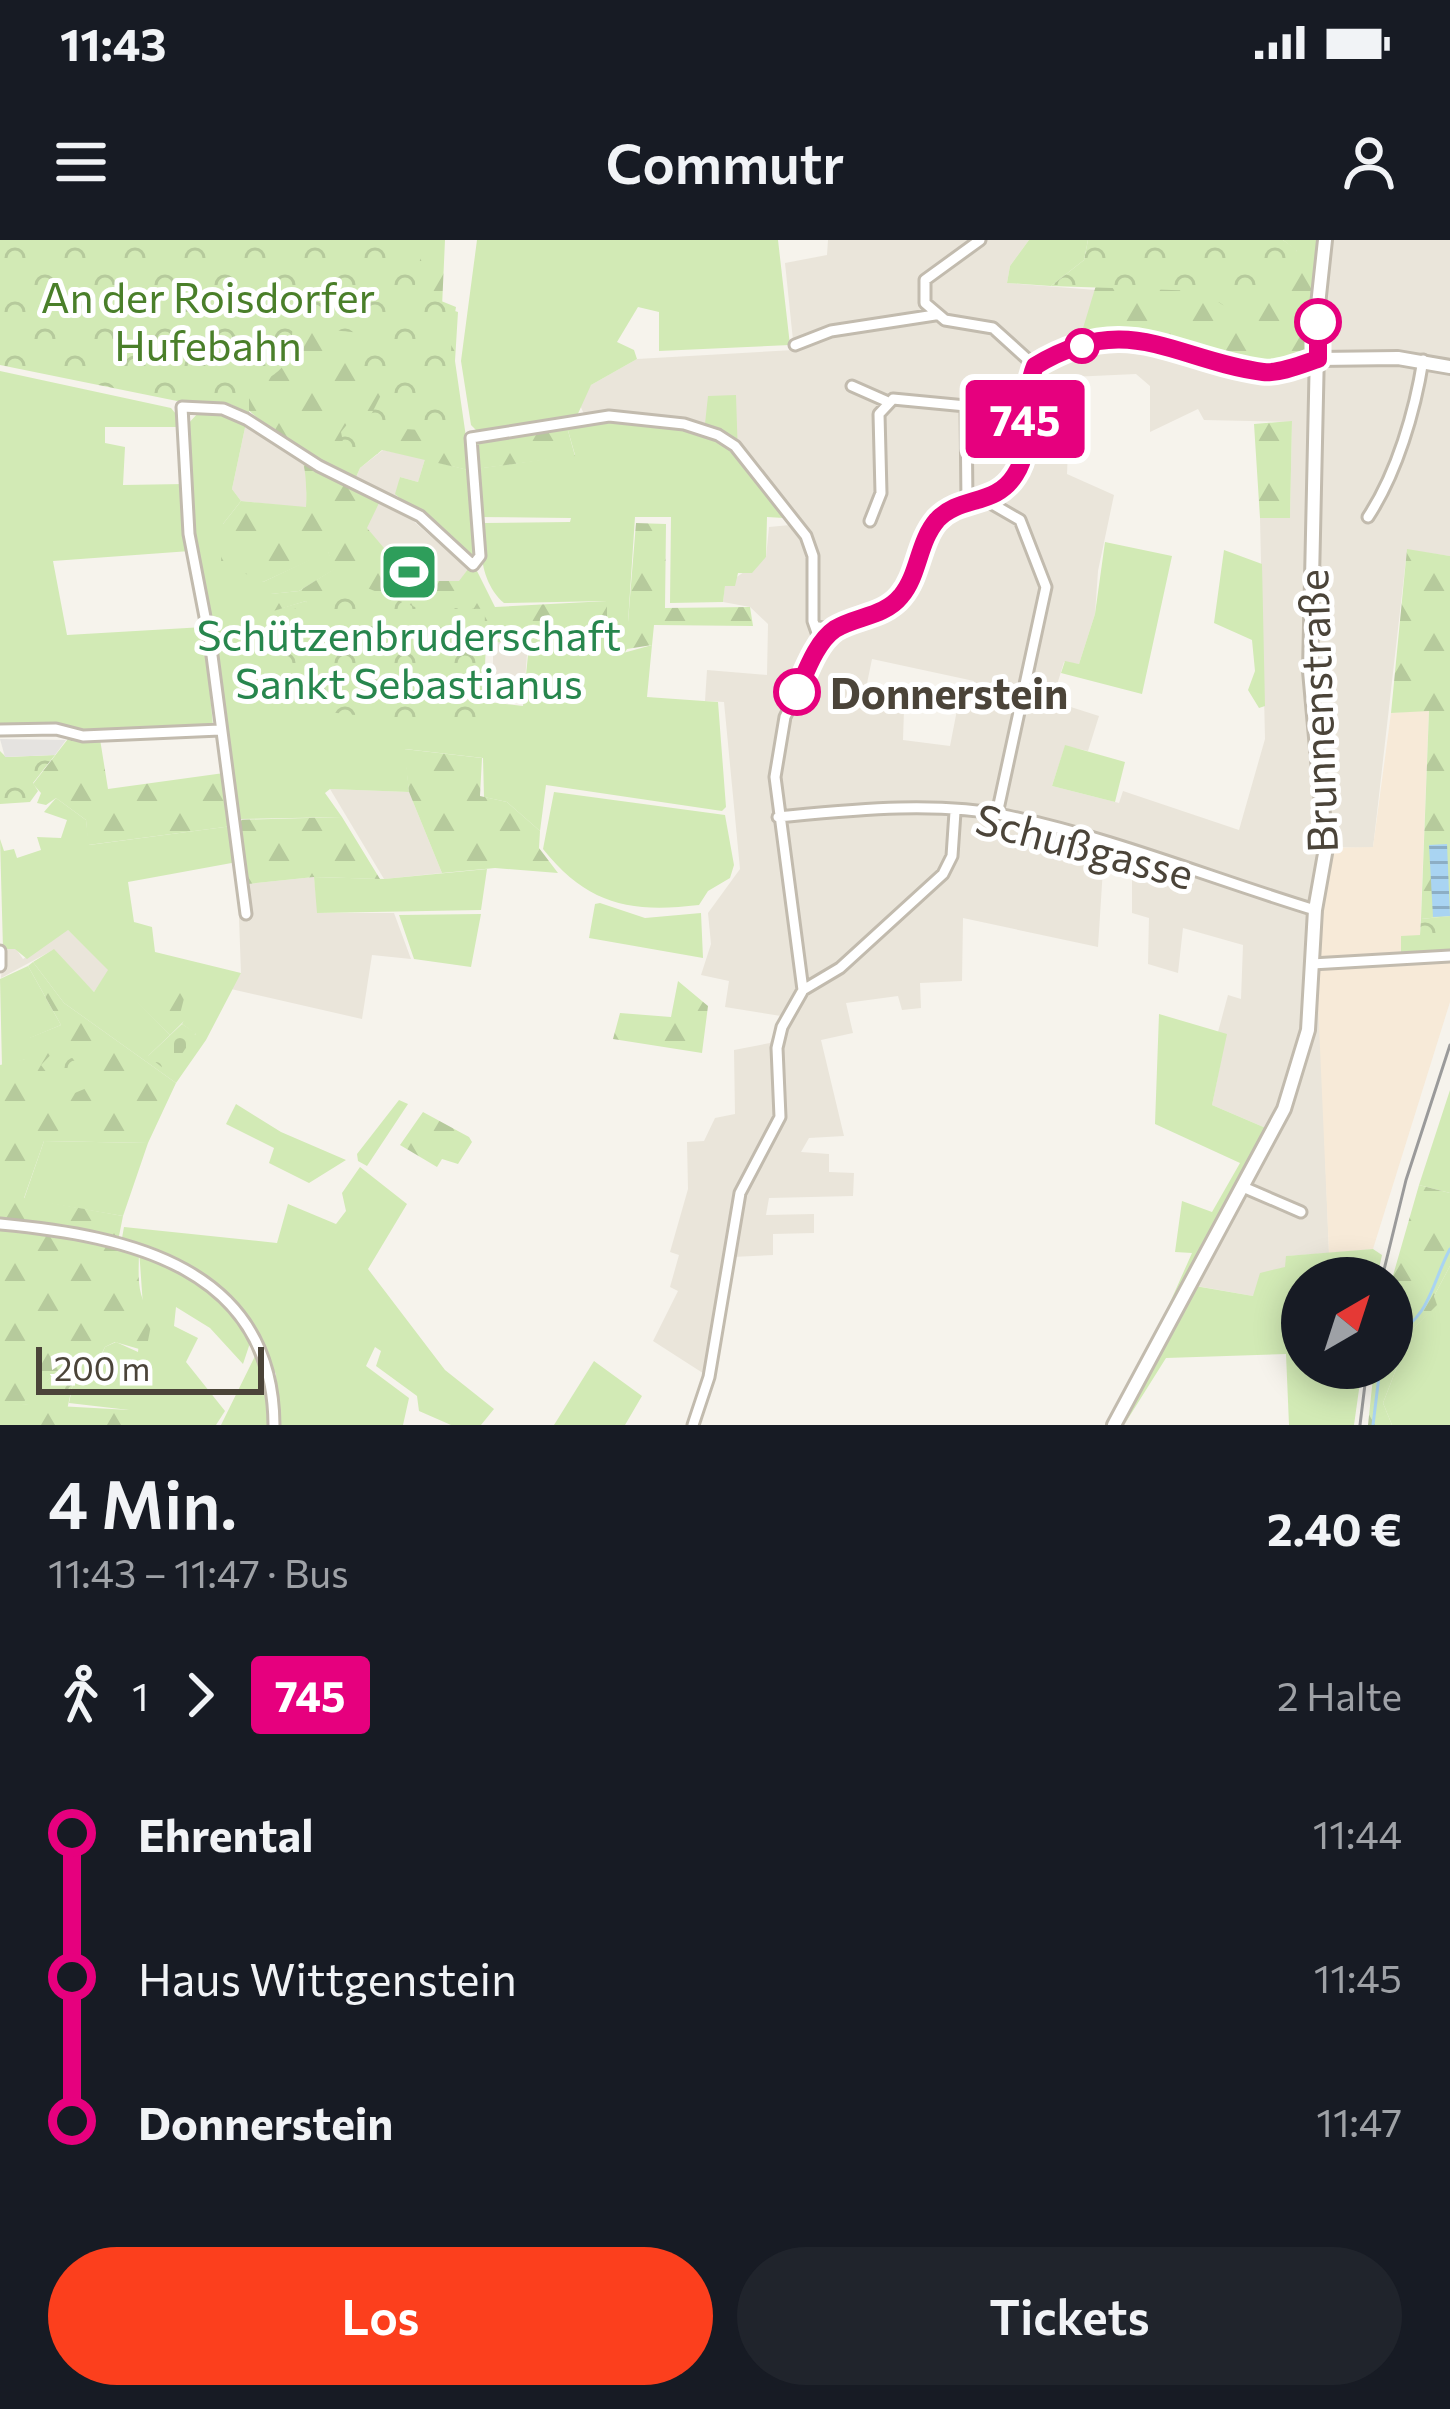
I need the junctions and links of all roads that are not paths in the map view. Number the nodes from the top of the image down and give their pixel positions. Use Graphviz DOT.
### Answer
graph roads {
  1 [pos="980,240"];
  2 [pos="1325,240"];
  3 [pos="935,315"];
  4 [pos="794,345"];
  5 [pos="1318,359"];
  6 [pos="1423,359"];
  7 [pos="1448,362"];
  8 [pos="1035,366"];
  9 [pos="852,386"];
  10 [pos="886,400"];
  11 [pos="987,501"];
  12 [pos="967,503"];
  13 [pos="1368,517"];
  14 [pos="869,521"];
  15 [pos="818,627"];
  16 [pos="836,628"];
  17 [pos="821,644"];
  18 [pos="0,730"];
  19 [pos="220,730"];
  20 [pos="955,812"];
  21 [pos="997,814"];
  22 [pos="778,817"];
  23 [pos="1315,910"];
  24 [pos="246,914"];
  25 [pos="0,951"];
  26 [pos="1450,956"];
  27 [pos="1312,964"];
  28 [pos="0,966"];
  29 [pos="803,990"];
  30 [pos="1243,1187"];
  31 [pos="1301,1212"];
  32 [pos="0,1224"];
  33 [pos="274,1425"];
  34 [pos="693,1425"];
  35 [pos="1114,1425"];
  1 -- 3 [label="street"];
  2 -- 5 [label="street, Brunnenstraße"];
  3 -- 4 [label="street"];
  3 -- 8 [label="street"];
  5 -- 6 [label="street"];
  5 -- 8 [label="street"];
  5 -- 23 [label="street, Brunnenstraße"];
  6 -- 7 [label="street"];
  6 -- 13 [label="street"];
  8 -- 11 [label="street"];
  9 -- 10 [label="street"];
  10 -- 12 [label="street"];
  10 -- 14 [label="street"];
  11 -- 12 [label="street"];
  11 -- 21 [label="street"];
  12 -- 16 [label="street"];
  15 -- 16 [label="street"];
  15 -- 17 [label="street"];
  15 -- 19 [label="street"];
  16 -- 17 [label="street"];
  17 -- 22 [label="street"];
  18 -- 19 [label="street"];
  19 -- 24 [label="street"];
  20 -- 21 [label="street, Schußgasse"];
  20 -- 22 [label="street, Schußgasse"];
  20 -- 29 [label="street"];
  21 -- 23 [label="street, Schußgasse"];
  22 -- 29 [label="street"];
  23 -- 27 [label="street, Brunnenstraße"];
  25 -- 28 [label="street"];
  26 -- 27 [label="street"];
  27 -- 30 [label="street, Brunnenstraße"];
  29 -- 34 [label="street"];
  30 -- 31 [label="street"];
  30 -- 35 [label="street, Brunnenstraße"];
  32 -- 33 [label="street"];
}
